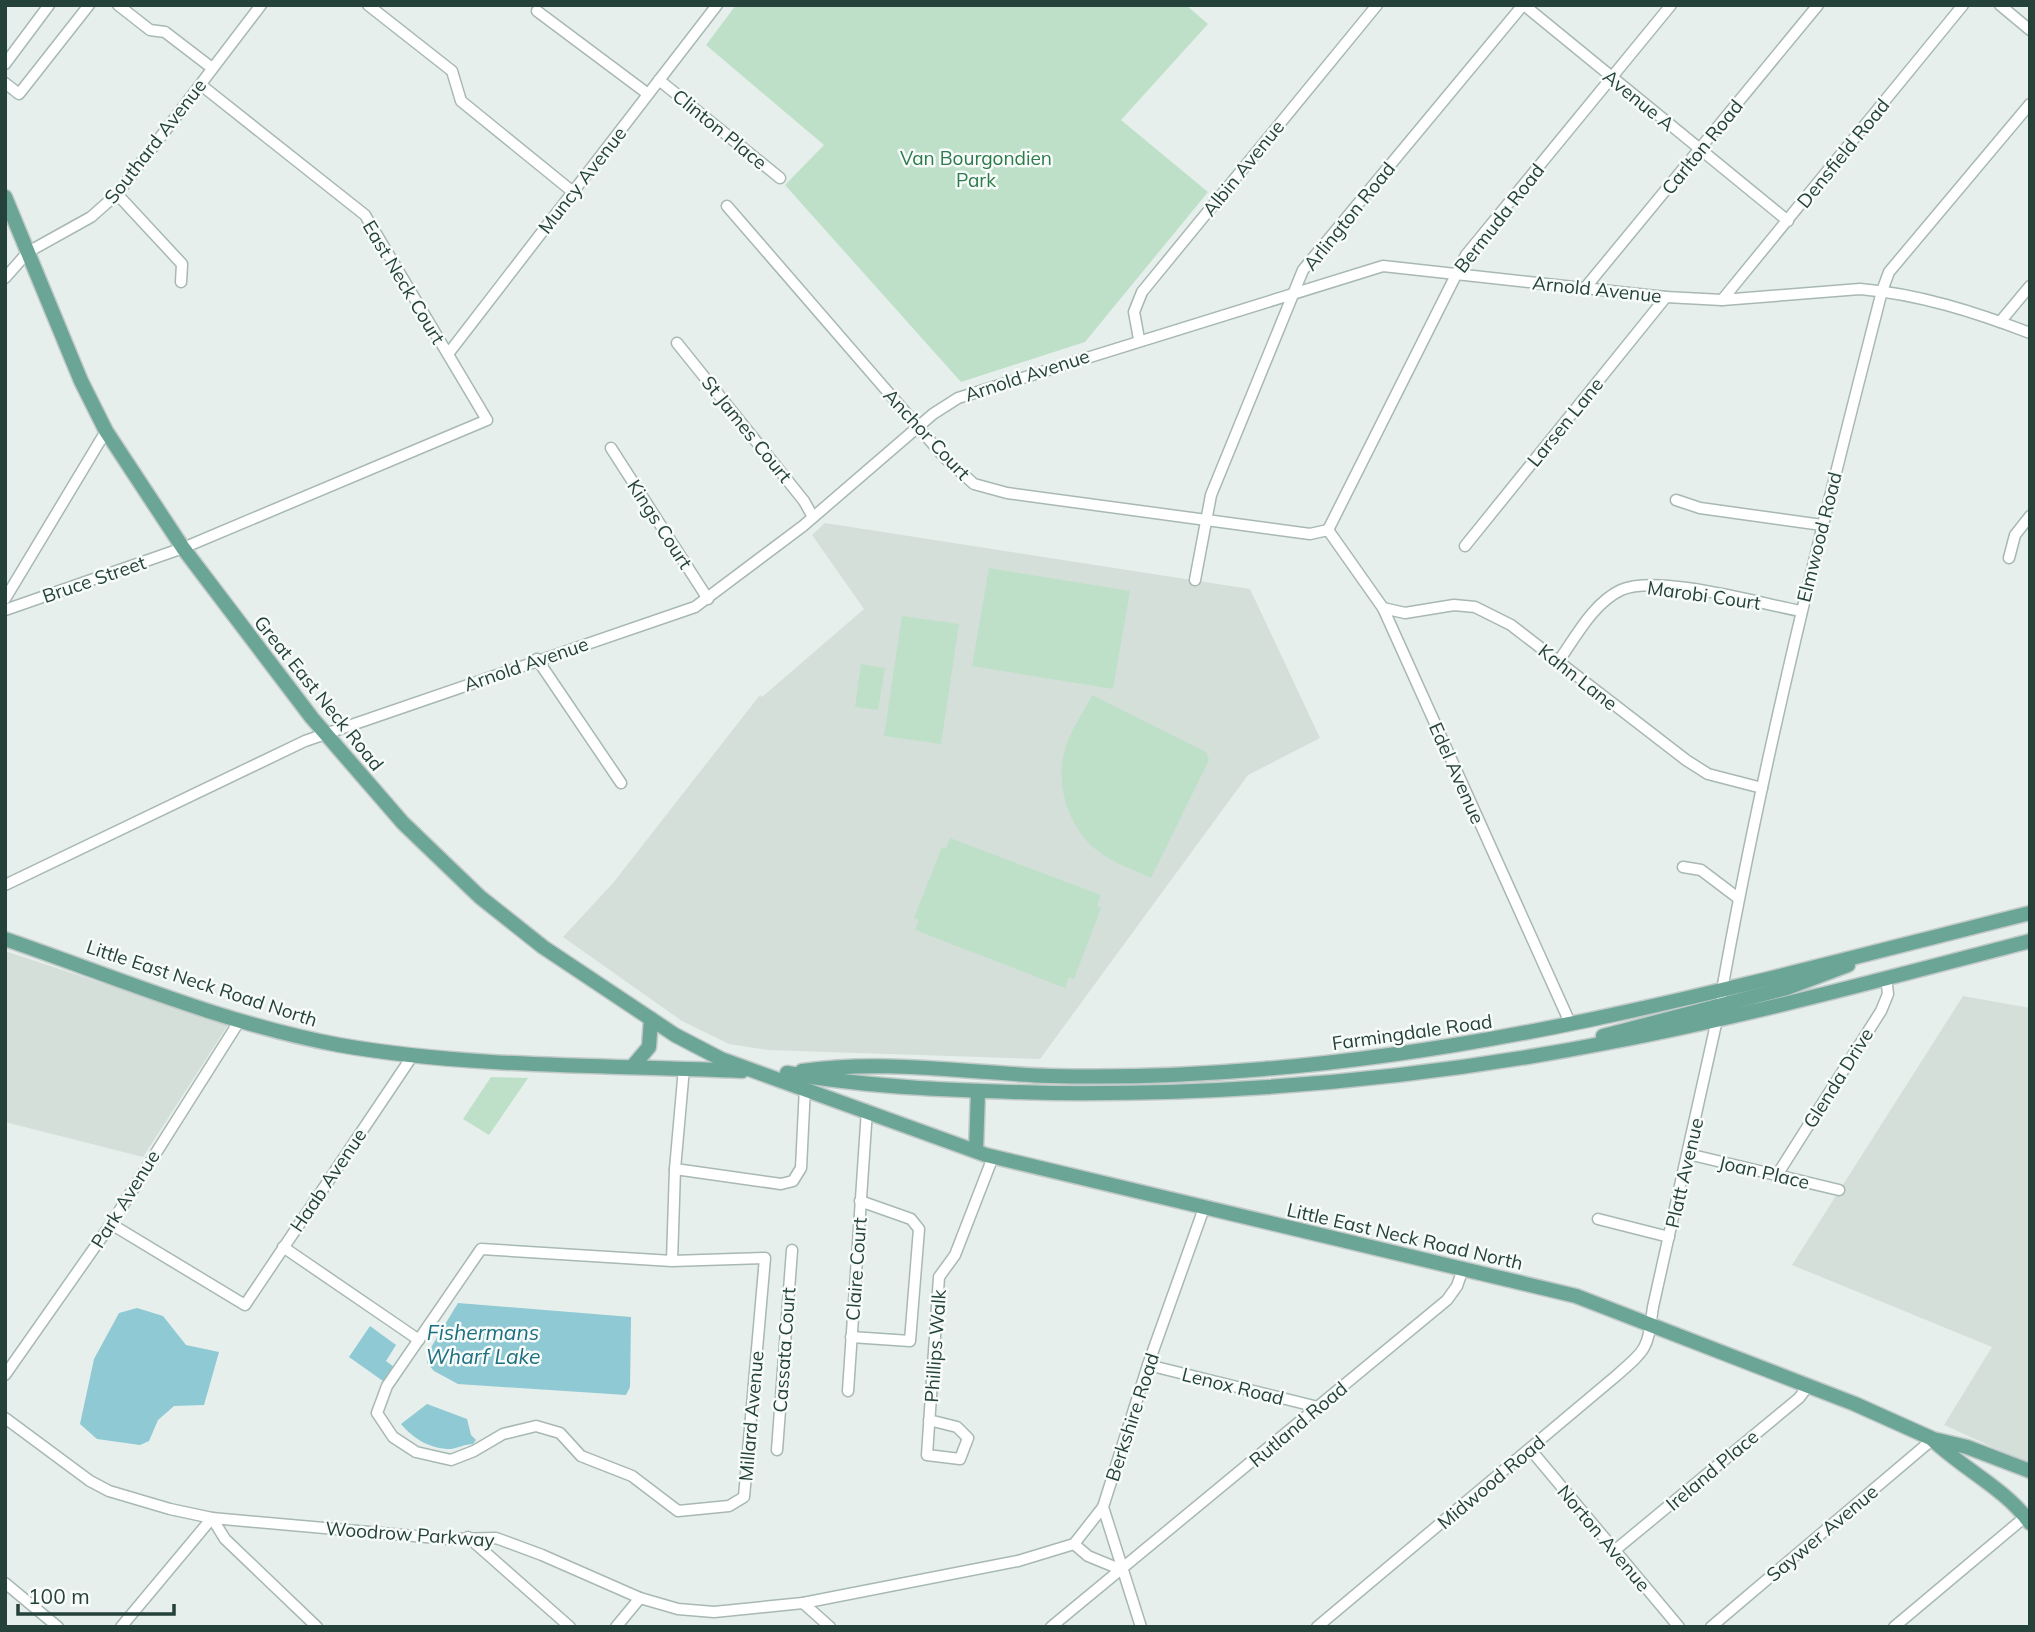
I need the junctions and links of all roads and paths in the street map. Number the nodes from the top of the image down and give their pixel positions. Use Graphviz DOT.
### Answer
graph roads {
  1 [pos="49,5"];
  2 [pos="89,5"];
  3 [pos="118,5"];
  4 [pos="261,5"];
  5 [pos="368,5"];
  6 [pos="717,5"];
  7 [pos="1377,5"];
  8 [pos="1523,5"];
  9 [pos="1671,5"];
  10 [pos="1818,5"];
  11 [pos="1963,5"];
  12 [pos="2000,5"];
  13 [pos="537,11"];
  14 [pos="2030,30"];
  15 [pos="5,64"];
  16 [pos="212,68"];
  17 [pos="1611,78"];
  18 [pos="659,80"];
  19 [pos="5,83"];
  20 [pos="201,85"];
  21 [pos="648,94"];
  22 [pos="2030,104"];
  23 [pos="1700,149"];
  24 [pos="780,178"];
  25 [pos="572,192"];
  26 [pos="117,194"];
  27 [pos="5,197"];
  28 [pos="727,206"];
  29 [pos="1787,221"];
  30 [pos="28,252"];
  31 [pos="1455,273"];
  32 [pos="5,278"];
  33 [pos="181,282"];
  34 [pos="2030,286"];
  35 [pos="1585,288"];
  36 [pos="1882,291"];
  37 [pos="1294,292"];
  38 [pos="1666,297"];
  39 [pos="1722,300"];
  40 [pos="2000,322"];
  41 [pos="2030,333"];
  42 [pos="1139,340"];
  43 [pos="677,343"];
  44 [pos="448,354"];
  45 [pos="916,428"];
  46 [pos="106,431"];
  47 [pos="611,448"];
  48 [pos="1676,500"];
  49 [pos="2030,516"];
  50 [pos="813,517"];
  51 [pos="1205,520"];
  52 [pos="1822,525"];
  53 [pos="1328,530"];
  54 [pos="1465,546"];
  55 [pos="183,548"];
  56 [pos="2009,558"];
  57 [pos="1195,580"];
  58 [pos="5,598"];
  59 [pos="708,599"];
  60 [pos="1383,608"];
  61 [pos="5,610"];
  62 [pos="1800,611"];
  63 [pos="537,659"];
  64 [pos="1558,662"];
  65 [pos="325,734"];
  66 [pos="621,783"];
  67 [pos="1762,788"];
  68 [pos="1683,867"];
  69 [pos="5,885"];
  70 [pos="1738,898"];
  71 [pos="2030,913"];
  72 [pos="5,939"];
  73 [pos="2030,941"];
  74 [pos="1886,977"];
  75 [pos="1721,997"];
  76 [pos="651,1019"];
  77 [pos="1717,1019"];
  78 [pos="240,1020"];
  79 [pos="1571,1026"];
  80 [pos="1574,1049"];
  81 [pos="413,1055"];
  82 [pos="633,1066"];
  83 [pos="684,1068"];
  84 [pos="760,1072"];
  85 [pos="786,1073"];
  86 [pos="805,1087"];
  87 [pos="978,1091"];
  88 [pos="867,1110"];
  89 [pos="976,1152"];
  90 [pos="1688,1154"];
  91 [pos="993,1157"];
  92 [pos="675,1169"];
  93 [pos="1777,1175"];
  94 [pos="1839,1190"];
  95 [pos="860,1201"];
  96 [pos="1204,1208"];
  97 [pos="1598,1219"];
  98 [pos="111,1224"];
  99 [pos="1669,1237"];
  100 [pos="283,1247"];
  101 [pos="792,1250"];
  102 [pos="672,1261"];
  103 [pos="1463,1269"];
  104 [pos="1651,1326"];
  105 [pos="851,1337"];
  106 [pos="419,1340"];
  107 [pos="1148,1365"];
  108 [pos="5,1375"];
  109 [pos="1808,1387"];
  110 [pos="848,1391"];
  111 [pos="1318,1407"];
  112 [pos="5,1418"];
  113 [pos="929,1420"];
  114 [pos="1933,1439"];
  115 [pos="1530,1449"];
  116 [pos="776,1450"];
  117 [pos="2030,1471"];
  118 [pos="1103,1507"];
  119 [pos="212,1518"];
  120 [pos="2028,1520"];
  121 [pos="468,1537"];
  122 [pos="1074,1544"];
  123 [pos="1614,1551"];
  124 [pos="1122,1570"];
  125 [pos="5,1583"];
  126 [pos="640,1598"];
  127 [pos="803,1603"];
  128 [pos="1058,1624"];
  129 [pos="58,1627"];
  130 [pos="121,1627"];
  131 [pos="317,1627"];
  132 [pos="570,1627"];
  133 [pos="616,1627"];
  134 [pos="830,1627"];
  135 [pos="1141,1627"];
  136 [pos="1317,1627"];
  137 [pos="1679,1627"];
  138 [pos="1711,1627"];
  139 [pos="1894,1627"];
  1 -- 15 [label="street"];
  2 -- 19 [label="street"];
  3 -- 16 [label="street"];
  4 -- 16 [label="street, Southard Avenue"];
  5 -- 25 [label="street"];
  6 -- 18 [label="street, Muncy Avenue"];
  7 -- 42 [label="street, Albin Avenue"];
  8 -- 17 [label="street, Avenue A"];
  8 -- 37 [label="street, Arlington Road"];
  9 -- 17 [label="street, Bermuda Road"];
  10 -- 23 [label="street, Carlton Road"];
  11 -- 29 [label="street, Densfield Road"];
  12 -- 14 [label="street"];
  13 -- 21 [label="street"];
  16 -- 20 [label="street, Southard Avenue"];
  17 -- 23 [label="street, Avenue A"];
  17 -- 31 [label="street, Bermuda Road"];
  18 -- 21 [label="street, Muncy Avenue"];
  18 -- 24 [label="street, Clinton Place"];
  20 -- 26 [label="street, Southard Avenue"];
  20 -- 44 [label="street, East Neck Court"];
  21 -- 25 [label="street, Muncy Avenue"];
  22 -- 36 [label="street, Elmwood Road"];
  23 -- 29 [label="street, Avenue A"];
  23 -- 35 [label="street, Carlton Road"];
  25 -- 44 [label="street, Muncy Avenue"];
  26 -- 30 [label="street, Southard Avenue"];
  26 -- 33 [label="street"];
  27 -- 30 [label="main road, Great East Neck Road"];
  28 -- 45 [label="street, Anchor Court"];
  29 -- 39 [label="street, Densfield Road"];
  30 -- 32 [label="street"];
  30 -- 46 [label="main road, Great East Neck Road"];
  31 -- 35 [label="street, Arnold Avenue"];
  31 -- 37 [label="street, Arnold Avenue"];
  31 -- 53 [label="street, Bermuda Road"];
  34 -- 40 [label="street"];
  35 -- 38 [label="street, Arnold Avenue"];
  36 -- 39 [label="street, Arnold Avenue"];
  36 -- 40 [label="street, Arnold Avenue"];
  36 -- 52 [label="street, Elmwood Road"];
  37 -- 42 [label="street, Arnold Avenue"];
  37 -- 51 [label="street, Arlington Road"];
  38 -- 39 [label="street, Arnold Avenue"];
  38 -- 54 [label="street, Larsen Lane"];
  40 -- 41 [label="street, Arnold Avenue"];
  42 -- 45 [label="street, Arnold Avenue"];
  43 -- 50 [label="street, St James Court"];
  44 -- 55 [label="street, East Neck Court"];
  45 -- 50 [label="street, Arnold Avenue"];
  45 -- 51 [label="street, Anchor Court"];
  46 -- 55 [label="main road, Great East Neck Road"];
  46 -- 58 [label="street"];
  47 -- 59 [label="street, Kings Court"];
  48 -- 52 [label="street"];
  49 -- 56 [label="street"];
  50 -- 59 [label="street, Arnold Avenue"];
  51 -- 53 [label="street, Anchor Court"];
  51 -- 57 [label="street, Arlington Road"];
  52 -- 62 [label="street, Elmwood Road"];
  53 -- 60 [label="street, Edel Avenue"];
  55 -- 61 [label="street, Bruce Street"];
  55 -- 65 [label="main road, Great East Neck Road"];
  59 -- 63 [label="street, Arnold Avenue"];
  60 -- 64 [label="street, Kahn Lane"];
  60 -- 79 [label="street, Edel Avenue"];
  62 -- 64 [label="street, Marobi Court"];
  62 -- 67 [label="street, Elmwood Road"];
  63 -- 65 [label="street, Arnold Avenue"];
  63 -- 66 [label="street"];
  64 -- 67 [label="street, Kahn Lane"];
  65 -- 69 [label="street, Arnold Avenue"];
  65 -- 76 [label="main road, Great East Neck Road"];
  67 -- 70 [label="street, Elmwood Road"];
  68 -- 70 [label="street"];
  70 -- 75 [label="street, Elmwood Road"];
  71 -- 75 [label="main road"];
  72 -- 78 [label="main road, Little East Neck Road North"];
  73 -- 74 [label="main road, Farmingdale Road"];
  74 -- 77 [label="main road, Farmingdale Road"];
  74 -- 93 [label="street, Glenda Drive"];
  75 -- 77 [label="street, Elmwood Road"];
  75 -- 79 [label="main road, Farmingdale Road"];
  75 -- 80 [label="main road"];
  76 -- 82 [label="main road"];
  76 -- 84 [label="main road, Great East Neck Road"];
  77 -- 80 [label="main road, Farmingdale Road"];
  77 -- 90 [label="street, Platt Avenue"];
  78 -- 81 [label="main road, Little East Neck Road North"];
  78 -- 98 [label="street, Park Avenue"];
  79 -- 85 [label="main road, Farmingdale Road"];
  80 -- 87 [label="main road, Farmingdale Road"];
  81 -- 82 [label="main road, Little East Neck Road North"];
  81 -- 100 [label="street, Haab Avenue"];
  82 -- 83 [label="main road, Little East Neck Road North"];
  83 -- 84 [label="main road, Little East Neck Road North"];
  83 -- 92 [label="street"];
  84 -- 85 [label="main road, Farmingdale Road"];
  84 -- 86 [label="main road, Little East Neck Road North"];
  85 -- 87 [label="main road, Farmingdale Road"];
  86 -- 88 [label="main road, Little East Neck Road North"];
  86 -- 92 [label="street"];
  87 -- 89 [label="main road"];
  88 -- 89 [label="main road, Little East Neck Road North"];
  88 -- 95 [label="street, Claire Court"];
  89 -- 91 [label="main road, Little East Neck Road North"];
  90 -- 93 [label="street, Joan Place"];
  90 -- 99 [label="street, Platt Avenue"];
  91 -- 96 [label="main road, Little East Neck Road North"];
  91 -- 113 [label="street, Phillips Walk"];
  92 -- 102 [label="street"];
  93 -- 94 [label="street, Joan Place"];
  95 -- 105 [label="street, Claire Court"];
  95 -- 105 [label="street, Claire Court"];
  96 -- 103 [label="main road, Little East Neck Road North"];
  96 -- 107 [label="street, Berkshire Road"];
  97 -- 99 [label="street"];
  98 -- 100 [label="street, Haab Avenue"];
  98 -- 108 [label="street, Park Avenue"];
  99 -- 104 [label="street, Platt Avenue"];
  100 -- 106 [label="street"];
  101 -- 116 [label="street, Cassata Court"];
  102 -- 106 [label="street, Millard Avenue"];
  102 -- 106 [label="street, Millard Avenue"];
  103 -- 104 [label="main road, Little East Neck Road North"];
  103 -- 111 [label="street, Rutland Road"];
  104 -- 109 [label="main road, Little East Neck Road North"];
  104 -- 115 [label="street, Midwood Road"];
  105 -- 110 [label="street, Claire Court"];
  107 -- 111 [label="street, Lenox Road"];
  107 -- 118 [label="street, Berkshire Road"];
  109 -- 114 [label="main road, Little East Neck Road North"];
  109 -- 123 [label="street, Ireland Place"];
  111 -- 124 [label="street, Rutland Road"];
  112 -- 119 [label="street, Woodrow Parkway"];
  113 -- 113 [label="street, Phillips Walk"];
  114 -- 117 [label="main road, Little East Neck Road North"];
  114 -- 120 [label="main road"];
  114 -- 138 [label="street, Saywer Avenue"];
  115 -- 123 [label="street, Norton Avenue"];
  115 -- 136 [label="street, Midwood Road"];
  118 -- 122 [label="street"];
  118 -- 124 [label="street, Berkshire Road"];
  119 -- 121 [label="street, Woodrow Parkway"];
  119 -- 130 [label="street"];
  119 -- 131 [label="street"];
  120 -- 139 [label="street"];
  121 -- 126 [label="street, Woodrow Parkway"];
  121 -- 132 [label="street"];
  122 -- 124 [label="street"];
  122 -- 127 [label="street, Woodrow Parkway"];
  123 -- 137 [label="street, Norton Avenue"];
  124 -- 128 [label="street, Rutland Road"];
  124 -- 135 [label="street, Berkshire Road"];
  125 -- 129 [label="street"];
  126 -- 127 [label="street, Woodrow Parkway"];
  126 -- 133 [label="street"];
  127 -- 134 [label="street"];
}
